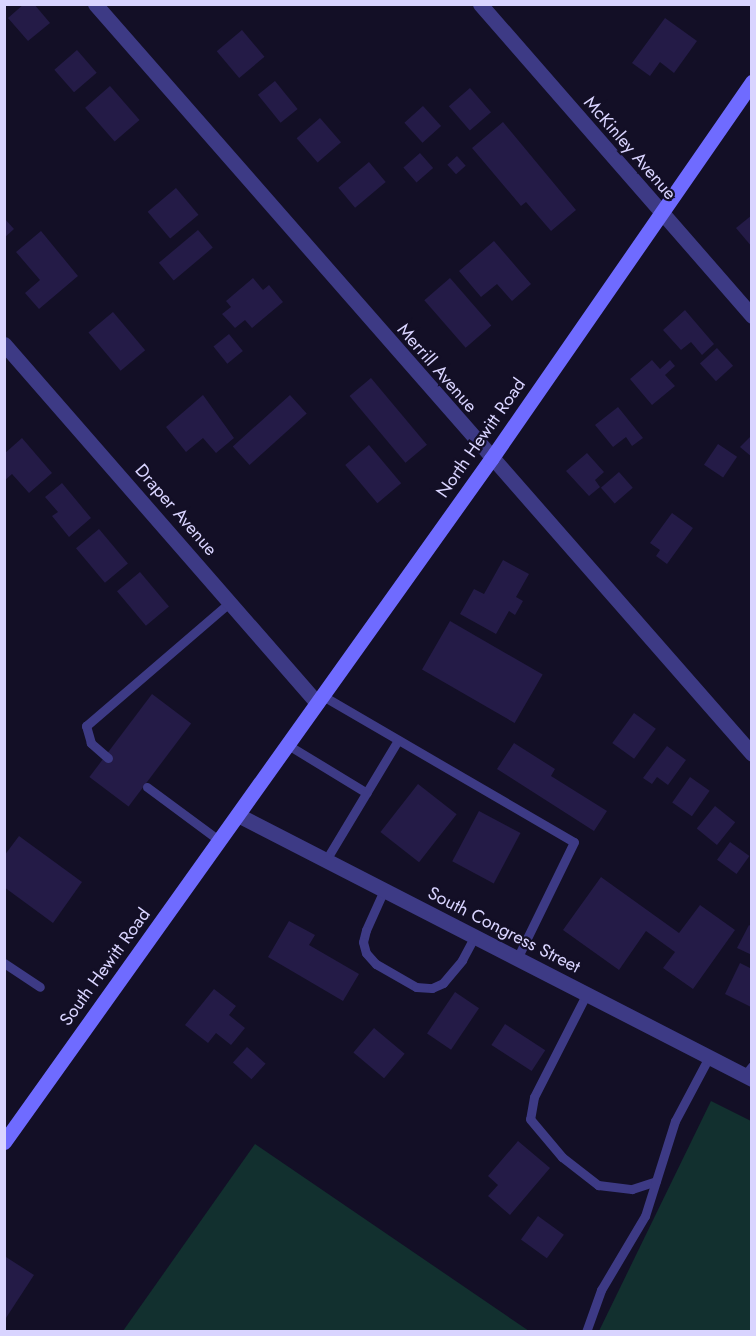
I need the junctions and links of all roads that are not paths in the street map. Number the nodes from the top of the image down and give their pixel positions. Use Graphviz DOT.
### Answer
graph roads {
  1 [pos="95,4"];
  2 [pos="480,4"];
  3 [pos="752,81"];
  4 [pos="661,214"];
  5 [pos="752,316"];
  6 [pos="4,344"];
  7 [pos="491,459"];
  8 [pos="230,602"];
  9 [pos="320,699"];
  10 [pos="398,740"];
  11 [pos="288,745"];
  12 [pos="752,754"];
  13 [pos="108,758"];
  14 [pos="147,787"];
  15 [pos="367,793"];
  16 [pos="238,815"];
  17 [pos="220,841"];
  18 [pos="326,860"];
  19 [pos="384,890"];
  20 [pos="474,937"];
  21 [pos="517,959"];
  22 [pos="4,963"];
  23 [pos="40,987"];
  24 [pos="586,995"];
  25 [pos="710,1057"];
  26 [pos="749,1073"];
  27 [pos="4,1142"];
  28 [pos="656,1182"];
  29 [pos="586,1332"];
  1 -- 7 [label="street, Merrill Avenue"];
  2 -- 4 [label="street, McKinley Avenue"];
  3 -- 4 [label="main road, North Hewitt Road"];
  4 -- 5 [label="street, McKinley Avenue"];
  4 -- 7 [label="main road, North Hewitt Road"];
  6 -- 8 [label="street, Draper Avenue"];
  7 -- 9 [label="main road, North Hewitt Road"];
  7 -- 12 [label="street, Merrill Avenue"];
  8 -- 9 [label="street, Draper Avenue"];
  8 -- 13 [label="lane"];
  9 -- 10 [label="lane"];
  9 -- 11 [label="main road, North Hewitt Road"];
  10 -- 15 [label="lane"];
  10 -- 21 [label="lane"];
  11 -- 15 [label="lane"];
  11 -- 16 [label="main road, North Hewitt Road"];
  14 -- 17 [label="lane"];
  15 -- 18 [label="lane"];
  16 -- 17 [label="main road, South Hewitt Road"];
  16 -- 18 [label="street, South Congress Street"];
  17 -- 27 [label="main road, South Hewitt Road"];
  18 -- 19 [label="street, South Congress Street"];
  19 -- 20 [label="street, South Congress Street"];
  19 -- 20 [label="lane"];
  20 -- 21 [label="street, South Congress Street"];
  21 -- 24 [label="street, South Congress Street"];
  22 -- 23 [label="lane"];
  24 -- 25 [label="street, South Congress Street"];
  24 -- 28 [label="lane"];
  25 -- 26 [label="street, South Congress Street"];
  25 -- 28 [label="lane"];
  28 -- 29 [label="lane"];
}
